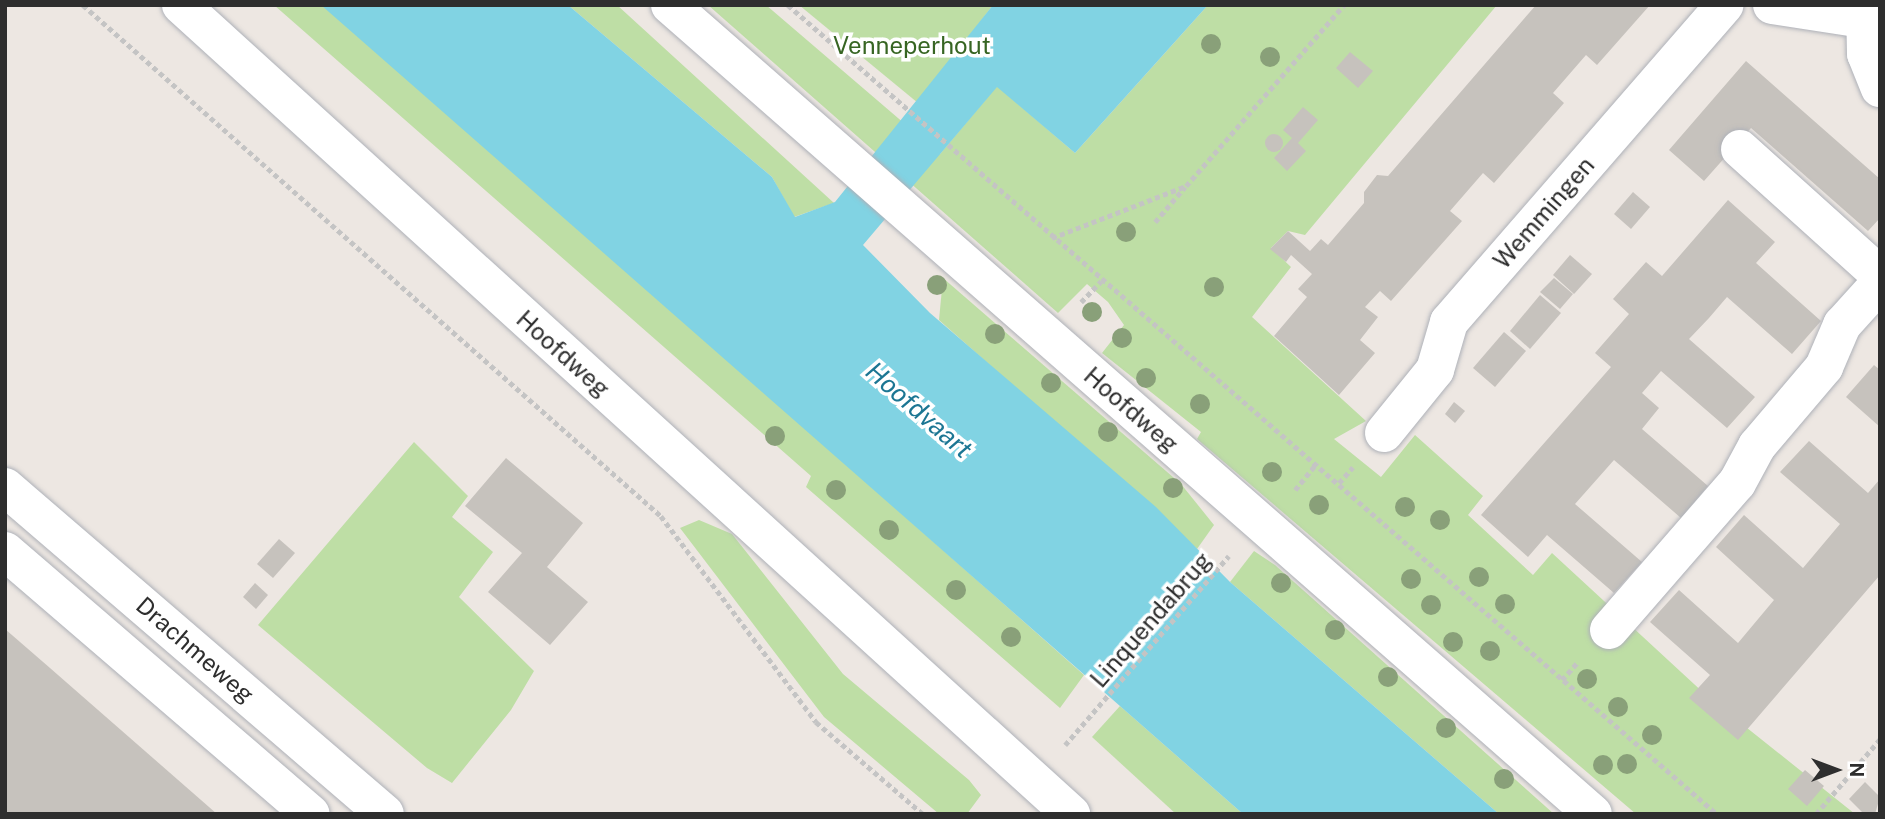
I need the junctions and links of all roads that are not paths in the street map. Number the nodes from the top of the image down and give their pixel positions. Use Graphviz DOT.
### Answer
graph roads {
  1 [pos="181,5"];
  2 [pos="670,5"];
  3 [pos="1725,5"];
  4 [pos="1772,5"];
  5 [pos="1864,12"];
  6 [pos="1880,88"];
  7 [pos="1740,149"];
  8 [pos="1880,275"];
  9 [pos="1880,283"];
  10 [pos="1384,432"];
  11 [pos="5,487"];
  12 [pos="5,551"];
  13 [pos="163,622"];
  14 [pos="1598,641"];
  15 [pos="131,659"];
  16 [pos="311,814"];
  17 [pos="385,814"];
  18 [pos="1071,814"];
  19 [pos="1593,814"];
  1 -- 18 [label="street, Hoofdweg"];
  2 -- 19 [label="street, Hoofdweg"];
  3 -- 10 [label="street, Wemmingen"];
  4 -- 5 [label="street"];
  5 -- 6 [label="street"];
  7 -- 8 [label="street"];
  9 -- 14 [label="street"];
  11 -- 13 [label="street, Drachmeweg"];
  12 -- 15 [label="street"];
  13 -- 15 [label="street"];
  13 -- 17 [label="street, Drachmeweg"];
  15 -- 16 [label="street"];
}
